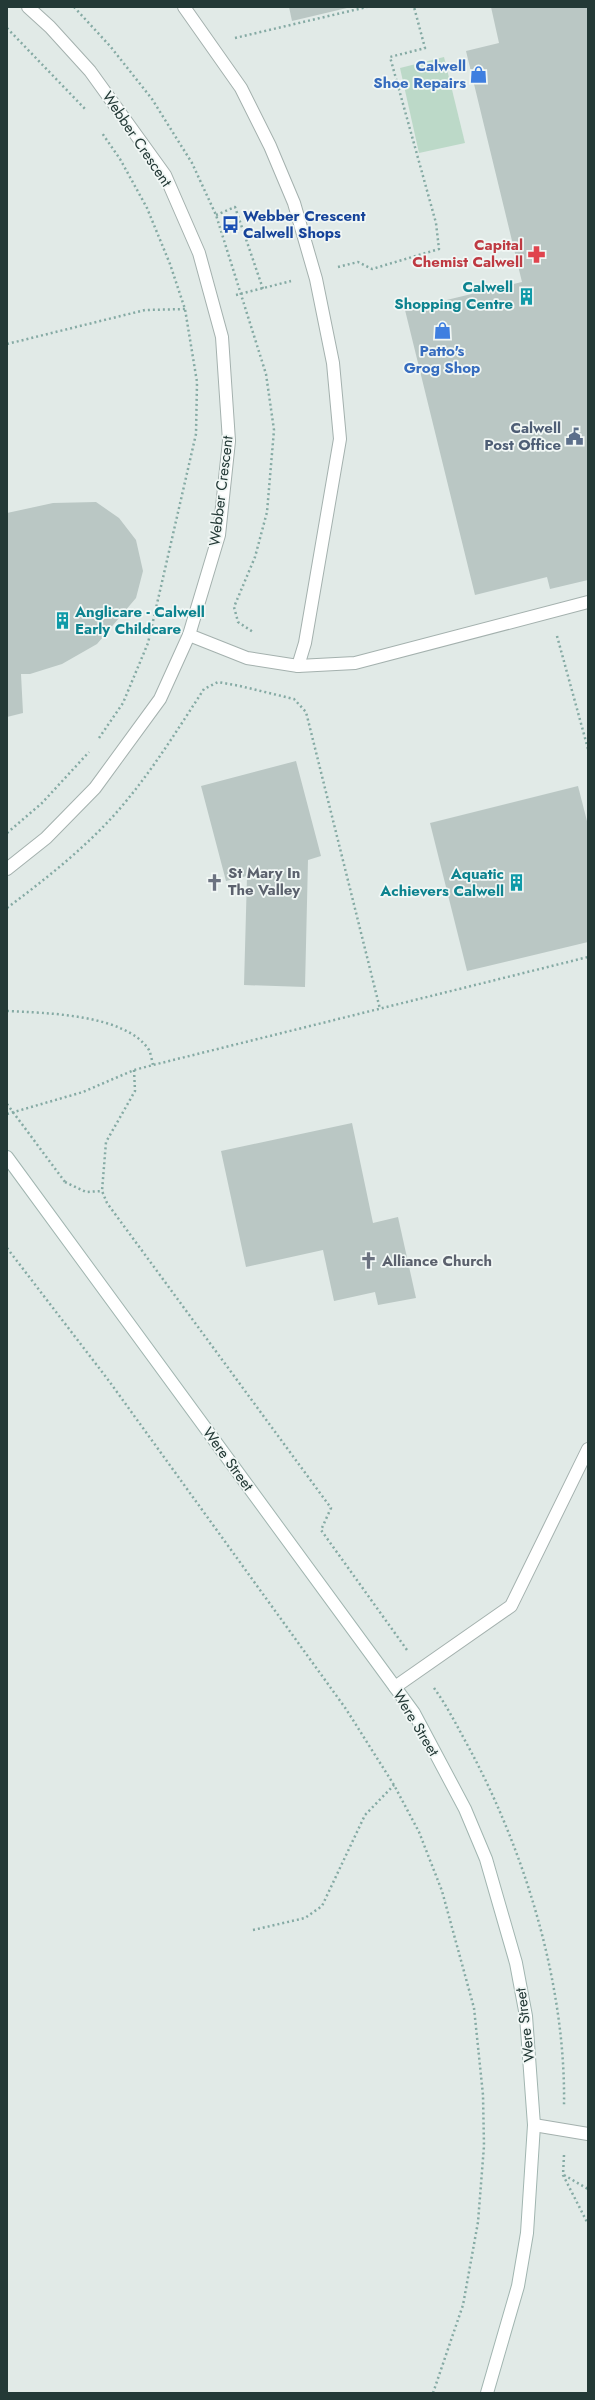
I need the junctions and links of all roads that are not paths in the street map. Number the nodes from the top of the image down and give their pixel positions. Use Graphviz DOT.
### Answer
graph roads {
  1 [pos="28,7"];
  2 [pos="184,7"];
  3 [pos="588,602"];
  4 [pos="189,635"];
  5 [pos="298,666"];
  6 [pos="7,869"];
  7 [pos="7,1157"];
  8 [pos="588,1449"];
  9 [pos="395,1687"];
  10 [pos="534,2125"];
  11 [pos="588,2134"];
  12 [pos="487,2393"];
  1 -- 4 [label="street, Webber Crescent"];
  2 -- 5 [label="street"];
  3 -- 5 [label="street"];
  4 -- 5 [label="street"];
  4 -- 6 [label="street, Webber Crescent"];
  7 -- 9 [label="street, Were Street"];
  8 -- 9 [label="street"];
  9 -- 10 [label="street, Were Street"];
  10 -- 11 [label="street"];
  10 -- 12 [label="street, Were Street"];
}
